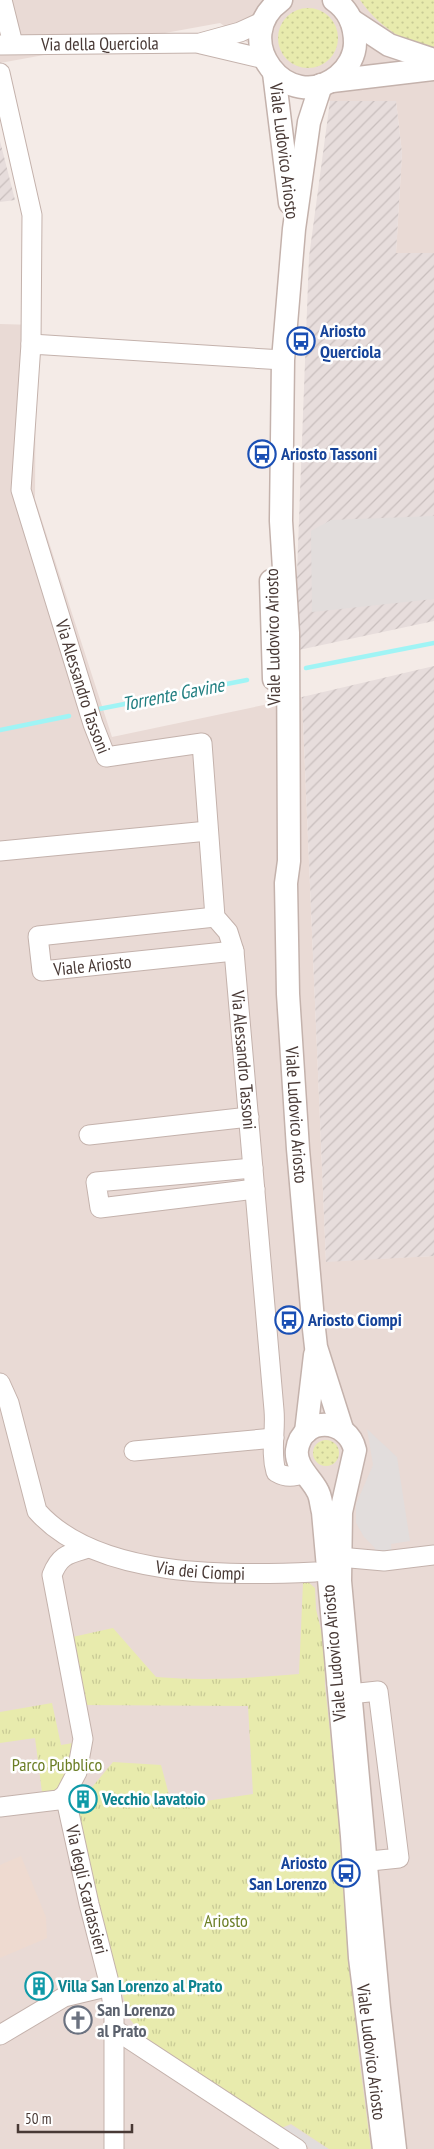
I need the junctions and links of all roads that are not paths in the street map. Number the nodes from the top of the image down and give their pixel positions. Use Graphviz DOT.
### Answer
graph roads {
  1 [pos="2,0"];
  2 [pos="281,0"];
  3 [pos="340,6"];
  4 [pos="264,21"];
  5 [pos="200,43"];
  6 [pos="7,44"];
  7 [pos="434,60"];
  8 [pos="269,66"];
  9 [pos="434,69"];
  10 [pos="0,73"];
  11 [pos="327,83"];
  12 [pos="294,229"];
  13 [pos="31,344"];
  14 [pos="283,360"];
  15 [pos="208,831"];
  16 [pos="0,851"];
  17 [pos="215,917"];
  18 [pos="234,951"];
  19 [pos="249,1117"];
  20 [pos="89,1135"];
  21 [pos="253,1168"];
  22 [pos="255,1189"];
  23 [pos="316,1347"];
  24 [pos="0,1384"];
  25 [pos="342,1429"];
  26 [pos="306,1432"];
  27 [pos="274,1438"];
  28 [pos="134,1451"];
  29 [pos="350,1469"];
  30 [pos="306,1474"];
  31 [pos="90,1548"];
  32 [pos="434,1556"];
  33 [pos="327,1566"];
  34 [pos="350,1694"];
  35 [pos="65,1796"];
  36 [pos="0,1807"];
  37 [pos="352,1836"];
  38 [pos="367,1861"];
  39 [pos="110,1986"];
  40 [pos="114,2029"];
  41 [pos="0,2035"];
  42 [pos="114,2149"];
  43 [pos="297,2149"];
  44 [pos="384,2149"];
  45 [pos="395,2149"];
  1 -- 6 [label="street"];
  2 -- 4 [label="street, Via della Querciola"];
  3 -- 7 [label="street"];
  3 -- 11 [label="street"];
  4 -- 5 [label="street, Via della Querciola"];
  4 -- 8 [label="street"];
  5 -- 6 [label="street, Via della Querciola"];
  5 -- 8 [label="street, Via della Querciola"];
  8 -- 11 [label="street, Via della Querciola"];
  8 -- 12 [label="street, Viale Ludovico Ariosto"];
  9 -- 11 [label="street, Via della Querciola"];
  10 -- 13 [label="street"];
  11 -- 12 [label="street, Viale Ludovico Ariosto"];
  12 -- 14 [label="street, Viale Ludovico Ariosto"];
  13 -- 14 [label="street"];
  13 -- 15 [label="street, Via Alessandro Tassoni"];
  14 -- 23 [label="street, Viale Ludovico Ariosto"];
  15 -- 16 [label="street"];
  15 -- 17 [label="street, Via Alessandro Tassoni"];
  17 -- 18 [label="street, Via Alessandro Tassoni"];
  17 -- 18 [label="street, Viale Ariosto"];
  18 -- 19 [label="street, Via Alessandro Tassoni"];
  19 -- 20 [label="street"];
  19 -- 21 [label="street, Via Alessandro Tassoni"];
  21 -- 22 [label="street, Via Alessandro Tassoni"];
  21 -- 22 [label="street"];
  22 -- 27 [label="street, Via Alessandro Tassoni"];
  23 -- 25 [label="street, Viale Ludovico Ariosto"];
  23 -- 26 [label="street, Viale Ludovico Ariosto"];
  24 -- 31 [label="street"];
  25 -- 26 [label="street"];
  25 -- 29 [label="street, Viale Ludovico Ariosto"];
  26 -- 30 [label="street, Viale Ludovico Ariosto"];
  27 -- 28 [label="street"];
  27 -- 30 [label="street, Via Alessandro Tassoni"];
  29 -- 30 [label="street"];
  29 -- 33 [label="street, Viale Ludovico Ariosto"];
  30 -- 33 [label="street, Viale Ludovico Ariosto"];
  31 -- 33 [label="street, Via dei Ciompi"];
  31 -- 35 [label="street"];
  32 -- 33 [label="street, Via dei Ciompi"];
  33 -- 34 [label="street, Viale Ludovico Ariosto"];
  33 -- 37 [label="street, Viale Ludovico Ariosto"];
  34 -- 38 [label="street, Viale Ludovico Ariosto"];
  34 -- 38 [label="street, Viale Ludovico Ariosto"];
  35 -- 36 [label="street"];
  35 -- 39 [label="street, Via degli Scardassieri"];
  37 -- 38 [label="street, Viale Ludovico Ariosto"];
  37 -- 44 [label="street, Viale Ludovico Ariosto"];
  38 -- 45 [label="street, Viale Ludovico Ariosto"];
  39 -- 40 [label="street, Via degli Scardassieri"];
  39 -- 41 [label="street"];
  40 -- 42 [label="street, Via degli Scardassieri"];
  40 -- 43 [label="street"];
}
